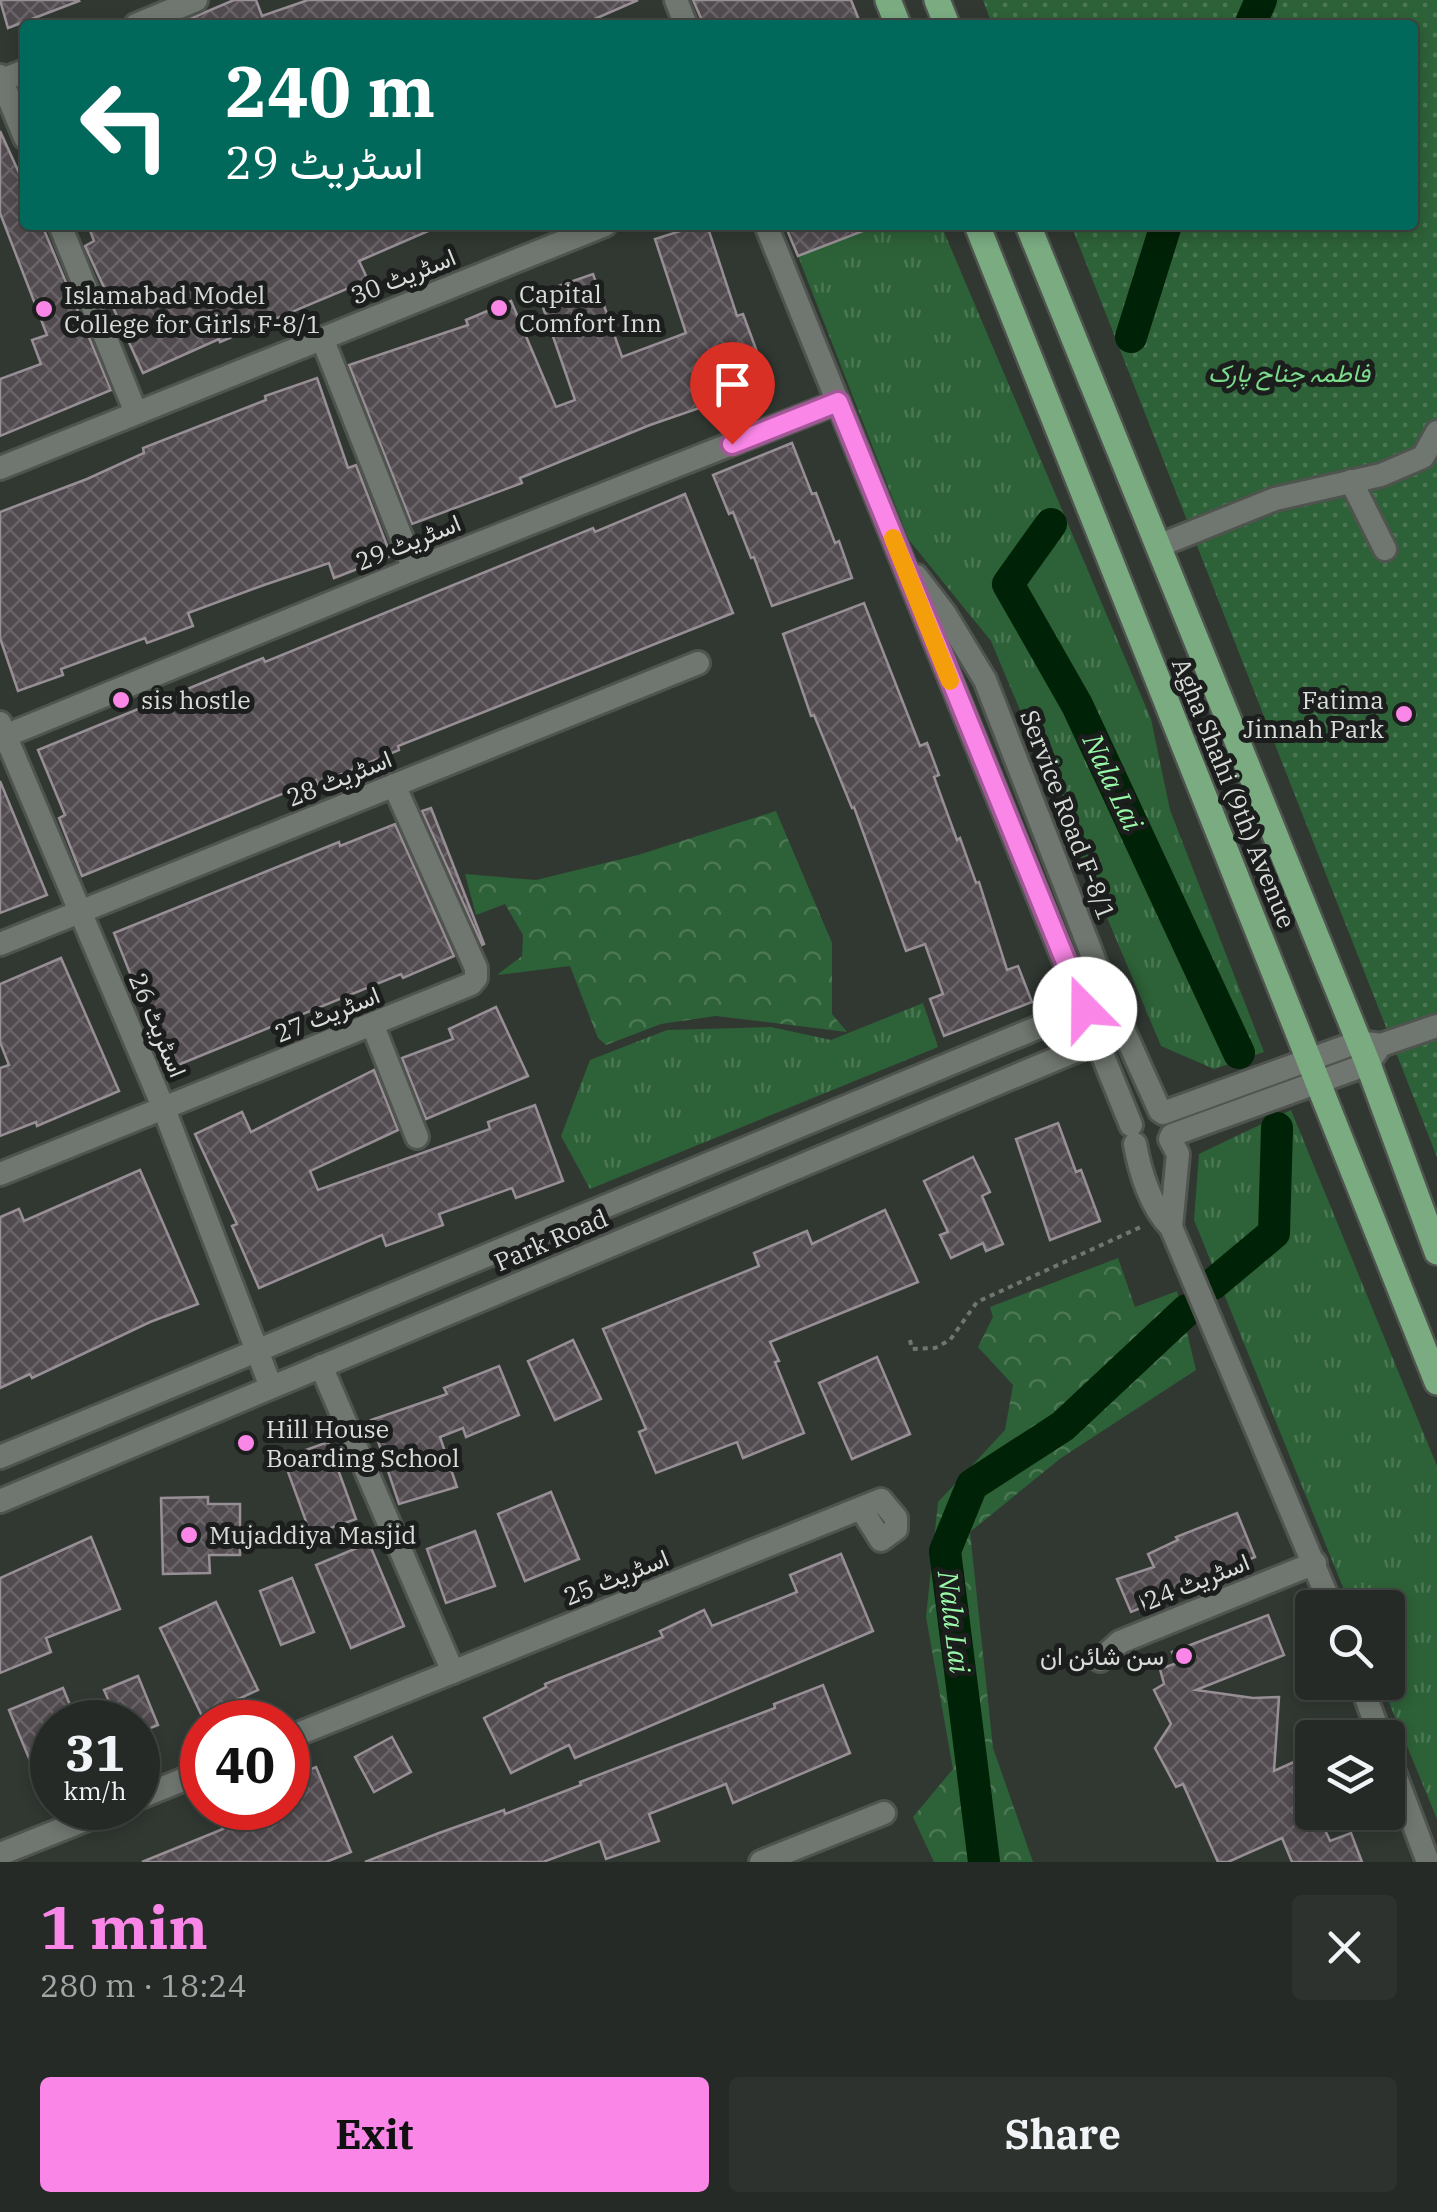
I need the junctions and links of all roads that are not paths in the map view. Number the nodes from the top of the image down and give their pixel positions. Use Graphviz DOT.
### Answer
graph roads {
  1 [pos="196,0"];
  2 [pos="148,20"];
  3 [pos="1,78"];
  4 [pos="20,126"];
  5 [pos="62,230"];
  6 [pos="592,230"];
  7 [pos="768,230"];
  8 [pos="980,230"];
  9 [pos="1030,230"];
  10 [pos="322,338"];
  11 [pos="838,402"];
  12 [pos="136,414"];
  13 [pos="1437,432"];
  14 [pos="0,468"];
  15 [pos="1351,481"];
  16 [pos="1158,546"];
  17 [pos="1385,549"];
  18 [pos="899,554"];
  19 [pos="414,569"];
  20 [pos="698,663"];
  21 [pos="2,732"];
  22 [pos="394,786"];
  23 [pos="80,912"];
  24 [pos="0,944"];
  25 [pos="1110,998"];
  26 [pos="1085,1009"];
  27 [pos="372,1026"];
  28 [pos="1437,1026"];
  29 [pos="1123,1032"];
  30 [pos="1098,1041"];
  31 [pos="1369,1050"];
  32 [pos="1312,1071"];
  33 [pos="164,1110"];
  34 [pos="1166,1125"];
  35 [pos="1133,1135"];
  36 [pos="417,1137"];
  37 [pos="0,1174"];
  38 [pos="1166,1222"];
  39 [pos="1437,1252"];
  40 [pos="256,1352"];
  41 [pos="321,1366"];
  42 [pos="1437,1382"];
  43 [pos="271,1386"];
  44 [pos="0,1457"];
  45 [pos="0,1501"];
  46 [pos="862,1510"];
  47 [pos="1315,1563"];
  48 [pos="1325,1590"];
  49 [pos="1100,1660"];
  50 [pos="453,1672"];
  51 [pos="310,1729"];
  52 [pos="1405,1801"];
  53 [pos="884,1813"];
  54 [pos="60,1830"];
  55 [pos="0,1854"];
  56 [pos="762,1862"];
  57 [pos="1428,1862"];
  1 -- 2 [label="street"];
  3 -- 4 [label="street"];
  5 -- 12 [label="street"];
  6 -- 10 [label="street, اسٹریٹ 30"];
  7 -- 11 [label="street, Service Road F-8/1"];
  8 -- 32 [label="main road, Agha Shahi (9th) Avenue"];
  9 -- 16 [label="main road, Agha Shahi (9th) Avenue"];
  10 -- 12 [label="street, اسٹریٹ 30"];
  10 -- 19 [label="street"];
  11 -- 18 [label="street, Service Road F-8/1"];
  11 -- 19 [label="street, اسٹریٹ 29"];
  12 -- 14 [label="street, اسٹریٹ 30"];
  13 -- 15 [label="street"];
  15 -- 16 [label="street"];
  15 -- 17 [label="street"];
  16 -- 31 [label="main road, Agha Shahi (9th) Avenue"];
  18 -- 25 [label="street, Service Road F-8/1"];
  18 -- 26 [label="street, Service Road F-8/1"];
  19 -- 21 [label="street, اسٹریٹ 29"];
  20 -- 22 [label="street, اسٹریٹ 28"];
  21 -- 23 [label="street, اسٹریٹ 26"];
  22 -- 23 [label="street, اسٹریٹ 28"];
  22 -- 27 [label="street, اسٹریٹ 27"];
  23 -- 24 [label="street, اسٹریٹ 28"];
  23 -- 33 [label="street, اسٹریٹ 26"];
  25 -- 26 [label="street, Park Road"];
  25 -- 29 [label="street, Service Road F-8/1"];
  26 -- 30 [label="street, Service Road F-8/1"];
  26 -- 40 [label="street, Park Road"];
  27 -- 33 [label="street, اسٹریٹ 27"];
  27 -- 36 [label="street"];
  28 -- 31 [label="street"];
  29 -- 30 [label="street, Park Road"];
  29 -- 34 [label="street, Service Road F-8/1"];
  30 -- 35 [label="street, Service Road F-8/1"];
  30 -- 41 [label="street, Park Road"];
  31 -- 32 [label="street"];
  31 -- 39 [label="main road, Agha Shahi (9th) Avenue"];
  32 -- 34 [label="street"];
  32 -- 42 [label="main road, Agha Shahi (9th) Avenue"];
  33 -- 37 [label="street, اسٹریٹ 27"];
  33 -- 40 [label="street, اسٹریٹ 26"];
  34 -- 35 [label="street"];
  34 -- 35 [label="street"];
  34 -- 38 [label="street, Service Road F-8/1"];
  35 -- 38 [label="street, Service Road F-8/1"];
  38 -- 47 [label="street, Service Road F-8/1"];
  40 -- 43 [label="street, اسٹریٹ 26"];
  40 -- 44 [label="street, Park Road"];
  41 -- 43 [label="street, Park Road"];
  41 -- 50 [label="street"];
  43 -- 45 [label="street, Park Road"];
  46 -- 50 [label="street, اسٹریٹ 25"];
  47 -- 48 [label="street, Service Road F-8/1"];
  47 -- 49 [label="street, اسٹریٹ 24ا"];
  50 -- 51 [label="street, اسٹریٹ 25"];
  52 -- 57 [label="street"];
  53 -- 56 [label="street"];
  54 -- 55 [label="street"];
}
